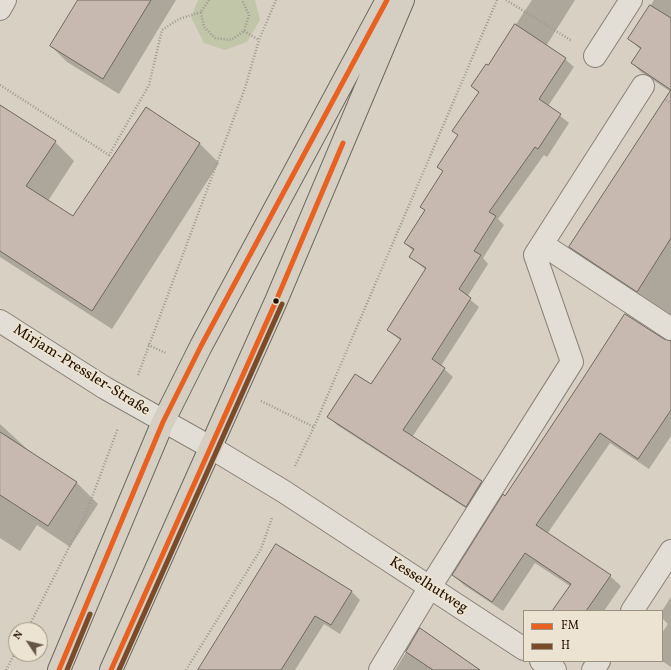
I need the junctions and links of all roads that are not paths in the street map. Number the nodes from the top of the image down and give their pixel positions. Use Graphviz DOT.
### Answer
graph roads {
  1 [pos="5,0"];
  2 [pos="387,0"];
  3 [pos="403,0"];
  4 [pos="631,0"];
  5 [pos="0,9"];
  6 [pos="595,56"];
  7 [pos="643,86"];
  8 [pos="542,244"];
  9 [pos="0,321"];
  10 [pos="671,329"];
  11 [pos="163,422"];
  12 [pos="210,447"];
  13 [pos="671,551"];
  14 [pos="430,587"];
  15 [pos="633,610"];
  16 [pos="523,648"];
  17 [pos="543,662"];
  18 [pos="59,670"];
  19 [pos="111,670"];
  20 [pos="380,670"];
  21 [pos="555,670"];
  1 -- 5 [label="street"];
  2 -- 11 [label="main road"];
  3 -- 12 [label="main road"];
  4 -- 6 [label="street"];
  7 -- 8 [label="street"];
  8 -- 10 [label="street"];
  8 -- 14 [label="street"];
  9 -- 11 [label="street, Mirjam-Pressler-Straße"];
  11 -- 12 [label="street, Mirjam-Pressler-Straße"];
  11 -- 18 [label="main road"];
  12 -- 14 [label="street, Kesselhutweg"];
  12 -- 19 [label="main road"];
  13 -- 15 [label="street"];
  14 -- 16 [label="street, Kesselhutweg"];
  14 -- 20 [label="street"];
  17 -- 21 [label="street"];
}
